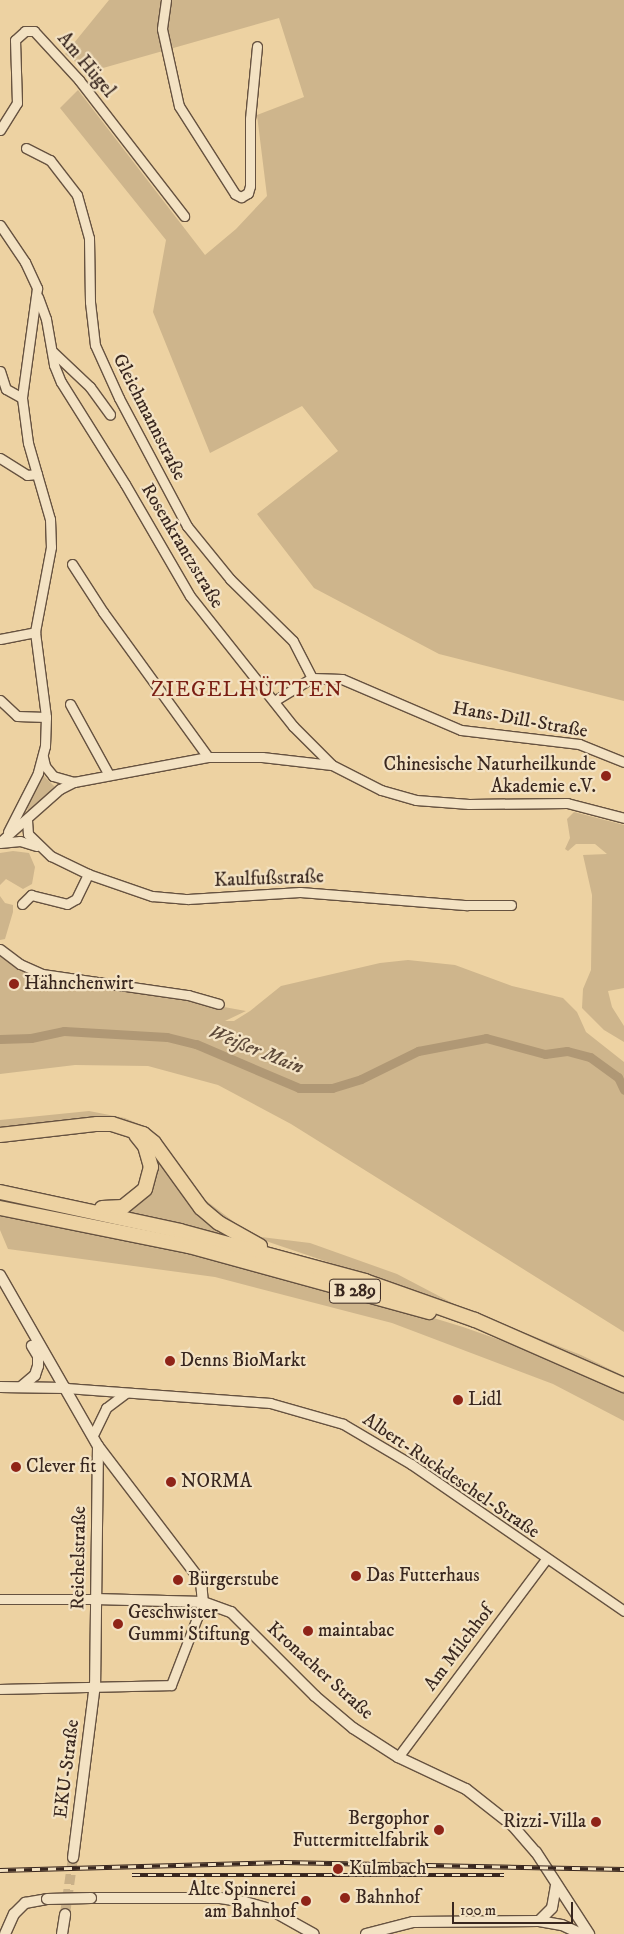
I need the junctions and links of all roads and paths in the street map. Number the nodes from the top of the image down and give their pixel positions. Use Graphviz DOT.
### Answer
graph roads {
  1 [pos="166,0"];
  2 [pos="257,46"];
  3 [pos="0,130"];
  4 [pos="26,148"];
  5 [pos="184,216"];
  6 [pos="0,225"];
  7 [pos="38,297"];
  8 [pos="51,350"];
  9 [pos="0,372"];
  10 [pos="22,398"];
  11 [pos="110,416"];
  12 [pos="0,458"];
  13 [pos="37,474"];
  14 [pos="72,564"];
  15 [pos="35,632"];
  16 [pos="0,640"];
  17 [pos="312,678"];
  18 [pos="0,700"];
  19 [pos="274,701"];
  20 [pos="70,704"];
  21 [pos="46,717"];
  22 [pos="43,755"];
  23 [pos="208,757"];
  24 [pos="624,762"];
  25 [pos="332,764"];
  26 [pos="109,775"];
  27 [pos="74,782"];
  28 [pos="17,817"];
  29 [pos="624,818"];
  30 [pos="26,820"];
  31 [pos="0,842"];
  32 [pos="38,846"];
  33 [pos="88,874"];
  34 [pos="22,904"];
  35 [pos="511,906"];
  36 [pos="0,948"];
  37 [pos="219,1004"];
  38 [pos="132,1130"];
  39 [pos="1,1136"];
  40 [pos="0,1192"];
  41 [pos="72,1206"];
  42 [pos="0,1208"];
  43 [pos="283,1257"];
  44 [pos="0,1275"];
  45 [pos="23,1317"];
  46 [pos="520,1341"];
  47 [pos="624,1385"];
  48 [pos="22,1386"];
  49 [pos="0,1387"];
  50 [pos="66,1388"];
  51 [pos="126,1393"];
  52 [pos="94,1433"];
  53 [pos="98,1446"];
  54 [pos="546,1559"];
  55 [pos="0,1599"];
  56 [pos="95,1599"];
  57 [pos="203,1602"];
  58 [pos="624,1611"];
  59 [pos="95,1684"];
  60 [pos="0,1688"];
  61 [pos="398,1757"];
  62 [pos="74,1858"];
  63 [pos="556,1886"];
  64 [pos="65,1914"];
  65 [pos="539,1921"];
  66 [pos="5,1934"];
  67 [pos="62,1934"];
  68 [pos="314,1934"];
  69 [pos="366,1934"];
  70 [pos="581,1934"];
  71 [pos="589,1934"];
  1 -- 2 [label="street"];
  3 -- 5 [label="street, Am Hügel"];
  4 -- 17 [label="street, Gleichmannstraße"];
  6 -- 7 [label="street, Rosenkrantzstraße"];
  7 -- 8 [label="street, Rosenkrantzstraße"];
  7 -- 10 [label="street"];
  8 -- 11 [label="street"];
  8 -- 19 [label="street, Rosenkrantzstraße"];
  9 -- 10 [label="street"];
  10 -- 13 [label="street"];
  12 -- 13 [label="street"];
  13 -- 15 [label="street"];
  14 -- 23 [label="street"];
  15 -- 16 [label="street"];
  15 -- 21 [label="street"];
  17 -- 19 [label="street"];
  17 -- 24 [label="street, Hans-Dill-Straße"];
  18 -- 21 [label="street"];
  19 -- 25 [label="street, Rosenkrantzstraße"];
  20 -- 26 [label="street"];
  21 -- 22 [label="street"];
  22 -- 27 [label="street"];
  22 -- 28 [label="street"];
  23 -- 25 [label="street"];
  23 -- 26 [label="street"];
  25 -- 29 [label="street"];
  26 -- 27 [label="street"];
  27 -- 30 [label="street"];
  28 -- 30 [label="street"];
  28 -- 31 [label="street"];
  30 -- 31 [label="street"];
  30 -- 32 [label="street"];
  31 -- 32 [label="street, Kaulfußstraße"];
  32 -- 33 [label="street, Kaulfußstraße"];
  33 -- 34 [label="street"];
  33 -- 35 [label="street, Kaulfußstraße"];
  36 -- 37 [label="street"];
  38 -- 39 [label="highway"];
  38 -- 41 [label="highway"];
  38 -- 43 [label="highway"];
  40 -- 41 [label="highway"];
  41 -- 43 [label="highway, B 289"];
  42 -- 46 [label="highway, B 289"];
  43 -- 46 [label="highway, B 289"];
  44 -- 45 [label="street"];
  45 -- 48 [label="street"];
  45 -- 50 [label="street"];
  46 -- 47 [label="highway, B 289"];
  48 -- 49 [label="street"];
  48 -- 50 [label="street"];
  50 -- 51 [label="street, Albert-Ruckdeschel-Straße"];
  50 -- 52 [label="street"];
  51 -- 52 [label="street"];
  51 -- 54 [label="street, Albert-Ruckdeschel-Straße"];
  52 -- 53 [label="street, Reichelstraße"];
  53 -- 56 [label="street, Reichelstraße"];
  53 -- 57 [label="street"];
  54 -- 58 [label="street, Albert-Ruckdeschel-Straße"];
  54 -- 61 [label="street, Am Milchhof"];
  55 -- 56 [label="street"];
  56 -- 57 [label="street, Kronacher Straße"];
  56 -- 59 [label="street, Reichelstraße"];
  57 -- 59 [label="street"];
  57 -- 61 [label="street, Kronacher Straße"];
  59 -- 60 [label="street"];
  59 -- 62 [label="street, EKU-Straße"];
  61 -- 63 [label="street, Kronacher Straße"];
  63 -- 65 [label="street"];
  63 -- 71 [label="street, Kronacher Straße"];
  64 -- 67 [label="street"];
  65 -- 69 [label="street"];
  65 -- 70 [label="street"];
  66 -- 68 [label="street, bridge"];
}
